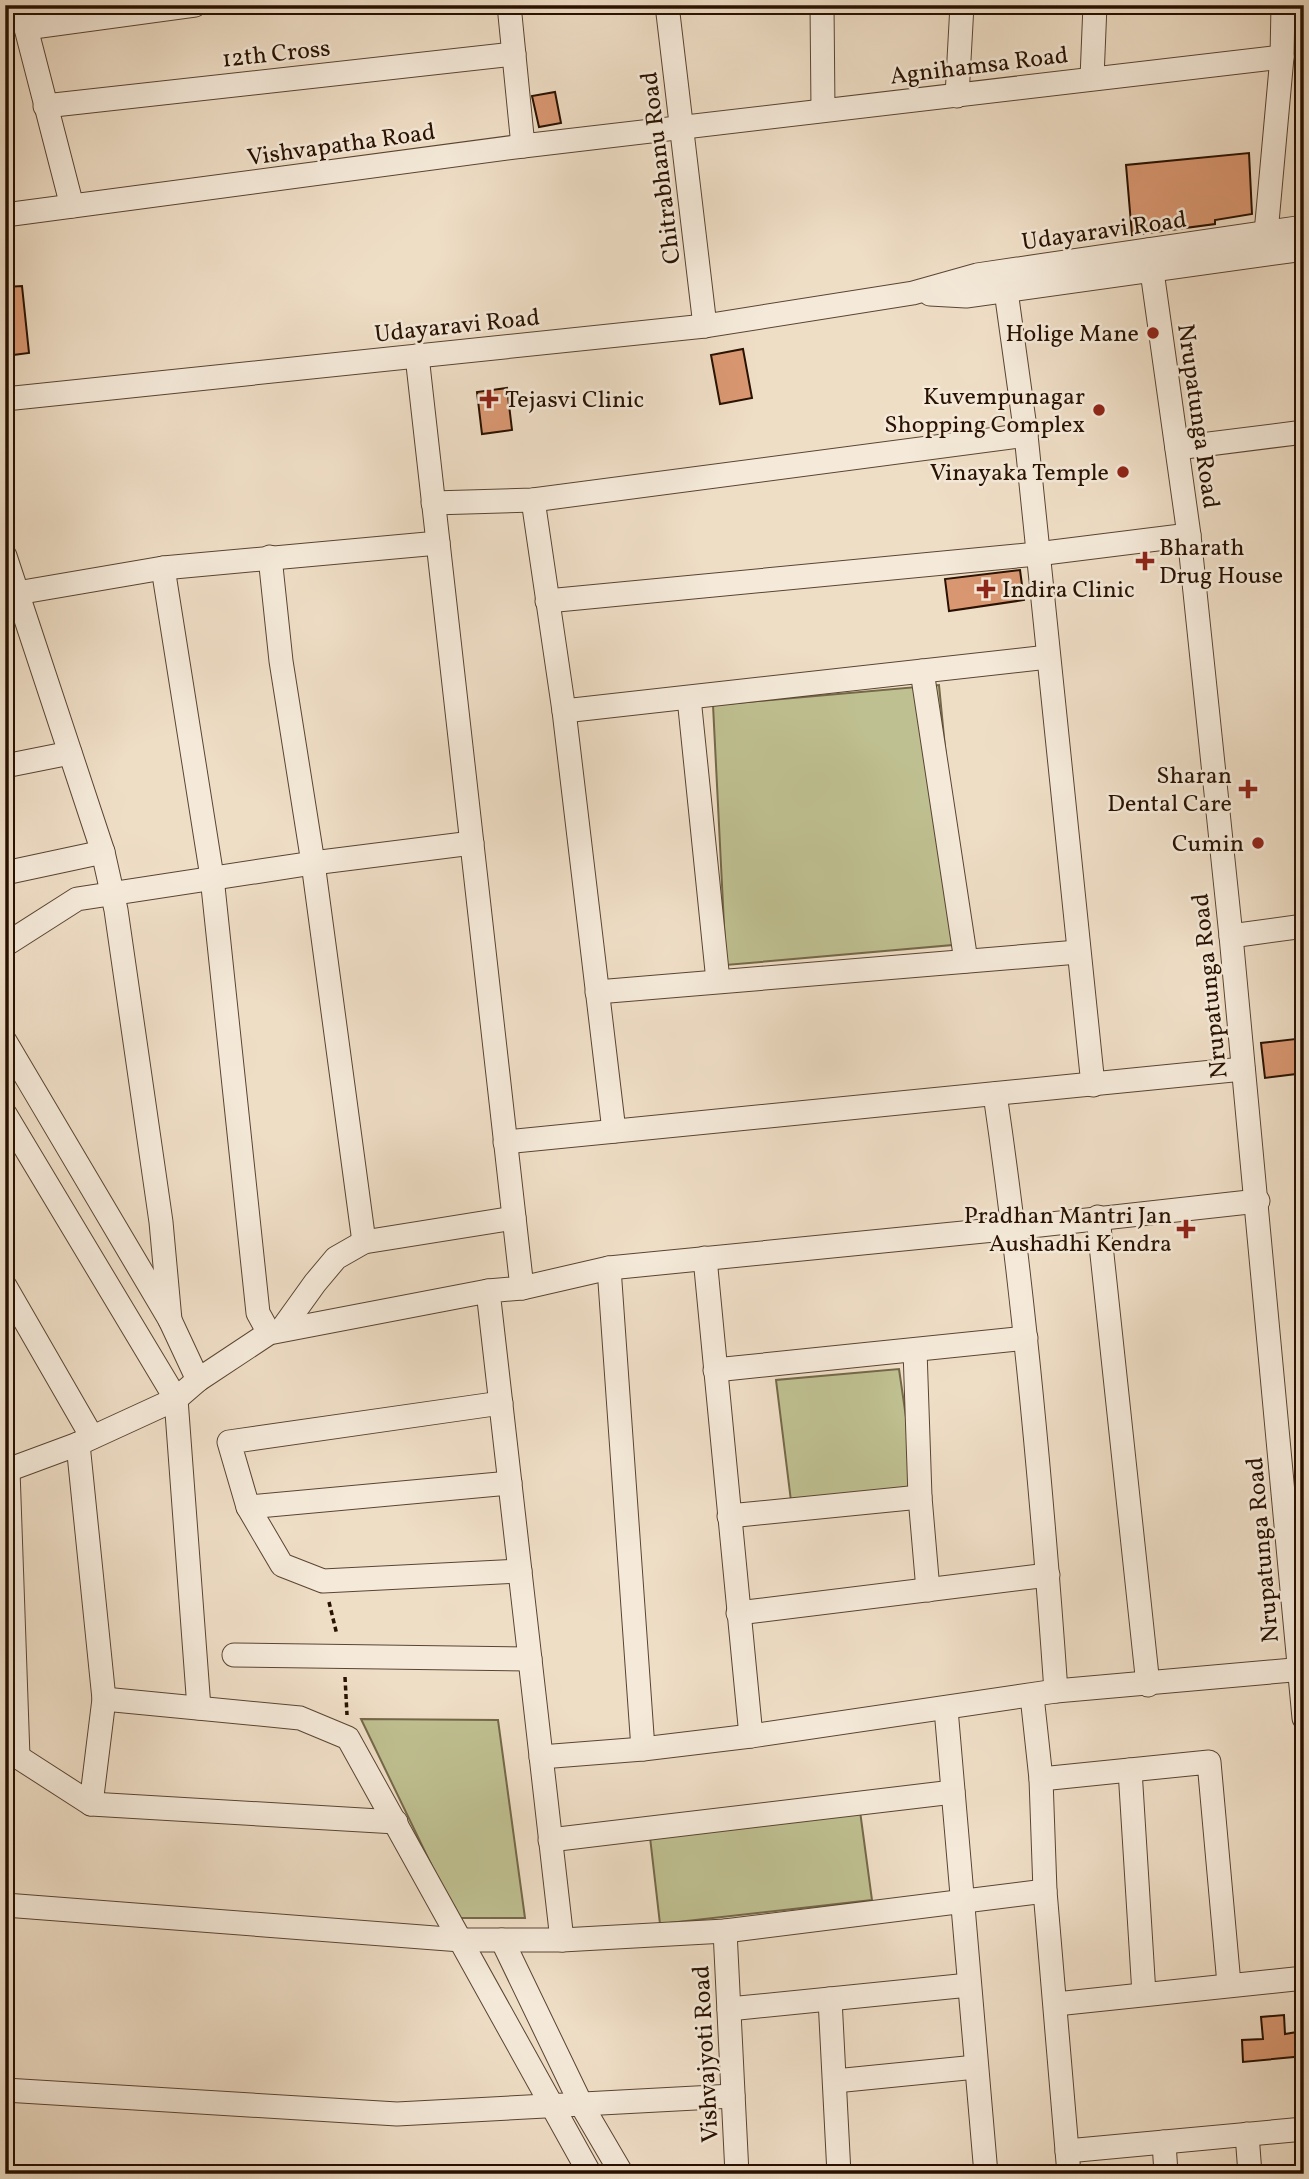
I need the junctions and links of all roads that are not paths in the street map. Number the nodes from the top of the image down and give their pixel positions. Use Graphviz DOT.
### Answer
graph roads {
  1 [pos="20,5"];
  2 [pos="195,5"];
  3 [pos="509,5"];
  4 [pos="667,5"];
  5 [pos="822,5"];
  6 [pos="962,5"];
  7 [pos="1095,5"];
  8 [pos="1283,5"];
  9 [pos="26,28"];
  10 [pos="514,54"];
  11 [pos="1282,57"];
  12 [pos="1092,78"];
  13 [pos="957,96"];
  14 [pos="45,106"];
  15 [pos="822,110"];
  16 [pos="683,127"];
  17 [pos="523,146"];
  18 [pos="72,206"];
  19 [pos="5,215"];
  20 [pos="1304,228"];
  21 [pos="1267,244"];
  22 [pos="1304,249"];
  23 [pos="1150,260"];
  24 [pos="1006,291"];
  25 [pos="913,293"];
  26 [pos="705,326"];
  27 [pos="417,356"];
  28 [pos="5,399"];
  29 [pos="1304,432"];
  30 [pos="1026,435"];
  31 [pos="1177,448"];
  32 [pos="533,499"];
  33 [pos="433,503"];
  34 [pos="1189,536"];
  35 [pos="438,543"];
  36 [pos="1037,554"];
  37 [pos="5,556"];
  38 [pos="270,557"];
  39 [pos="163,569"];
  40 [pos="17,593"];
  41 [pos="547,601"];
  42 [pos="1048,657"];
  43 [pos="922,671"];
  44 [pos="688,698"];
  45 [pos="564,711"];
  46 [pos="70,753"];
  47 [pos="5,765"];
  48 [pos="472,843"];
  49 [pos="103,852"];
  50 [pos="313,863"];
  51 [pos="5,873"];
  52 [pos="212,877"];
  53 [pos="112,893"];
  54 [pos="1304,926"];
  55 [pos="1231,936"];
  56 [pos="5,945"];
  57 [pos="1078,952"];
  58 [pos="966,961"];
  59 [pos="718,981"];
  60 [pos="597,992"];
  61 [pos="5,1041"];
  62 [pos="1243,1069"];
  63 [pos="1093,1085"];
  64 [pos="995,1094"];
  65 [pos="5,1114"];
  66 [pos="614,1131"];
  67 [pos="505,1142"];
  68 [pos="1258,1201"];
  69 [pos="1098,1217"];
  70 [pos="514,1218"];
  71 [pos="1014,1228"];
  72 [pos="364,1242"];
  73 [pos="705,1258"];
  74 [pos="609,1268"];
  75 [pos="5,1286"];
  76 [pos="522,1287"];
  77 [pos="488,1291"];
  78 [pos="170,1320"];
  79 [pos="276,1331"];
  80 [pos="1026,1338"];
  81 [pos="915,1350"];
  82 [pos="715,1370"];
  83 [pos="198,1380"];
  84 [pos="176,1399"];
  85 [pos="501,1403"];
  86 [pos="85,1441"];
  87 [pos="6,1469"];
  88 [pos="510,1483"];
  89 [pos="920,1497"];
  90 [pos="248,1507"];
  91 [pos="729,1516"];
  92 [pos="520,1571"];
  93 [pos="1048,1575"];
  94 [pos="928,1590"];
  95 [pos="738,1613"];
  96 [pos="234,1655"];
  97 [pos="530,1659"];
  98 [pos="1301,1669"];
  99 [pos="1148,1685"];
  100 [pos="1056,1691"];
  101 [pos="1032,1696"];
  102 [pos="104,1699"];
  103 [pos="200,1708"];
  104 [pos="946,1709"];
  105 [pos="1304,1718"];
  106 [pos="751,1736"];
  107 [pos="643,1749"];
  108 [pos="11,1757"];
  109 [pos="541,1757"];
  110 [pos="1130,1770"];
  111 [pos="1041,1779"];
  112 [pos="953,1792"];
  113 [pos="91,1804"];
  114 [pos="396,1822"];
  115 [pos="550,1840"];
  116 [pos="1045,1891"];
  117 [pos="961,1902"];
  118 [pos="5,1905"];
  119 [pos="725,1931"];
  120 [pos="461,1940"];
  121 [pos="502,1940"];
  122 [pos="562,1940"];
  123 [pos="1304,1978"];
  124 [pos="1229,1984"];
  125 [pos="969,1985"];
  126 [pos="1144,1994"];
  127 [pos="831,1999"];
  128 [pos="1056,2004"];
  129 [pos="729,2008"];
  130 [pos="976,2067"];
  131 [pos="835,2081"];
  132 [pos="5,2090"];
  133 [pos="733,2096"];
  134 [pos="581,2104"];
  135 [pos="550,2106"];
  136 [pos="1304,2129"];
  137 [pos="1247,2134"];
  138 [pos="1164,2142"];
  139 [pos="1068,2162"];
  140 [pos="590,2174"];
  141 [pos="622,2174"];
  142 [pos="737,2174"];
  143 [pos="839,2174"];
  144 [pos="986,2174"];
  145 [pos="1166,2174"];
  146 [pos="1250,2174"];
  1 -- 9 [label="street"];
  2 -- 9 [label="street"];
  3 -- 10 [label="street"];
  4 -- 16 [label="street, Chitrabhanu Road"];
  5 -- 15 [label="street"];
  6 -- 13 [label="street"];
  7 -- 12 [label="street"];
  8 -- 11 [label="street"];
  9 -- 14 [label="street"];
  10 -- 14 [label="street, 12th Cross"];
  10 -- 17 [label="street"];
  11 -- 12 [label="street, Agnihamsa Road"];
  11 -- 21 [label="street"];
  12 -- 13 [label="street, Agnihamsa Road"];
  13 -- 15 [label="street, Agnihamsa Road"];
  14 -- 18 [label="street"];
  15 -- 16 [label="street, Agnihamsa Road"];
  16 -- 17 [label="street, Vishvapatha Road"];
  16 -- 26 [label="street, Chitrabhanu Road"];
  17 -- 18 [label="street, Vishvapatha Road"];
  18 -- 19 [label="street, Vishvapatha Road"];
  20 -- 21 [label="street, Udayaravi Road"];
  21 -- 22 [label="street, Udayaravi Road"];
  21 -- 23 [label="street, Udayaravi Road"];
  23 -- 24 [label="street, Udayaravi Road"];
  23 -- 25 [label="street, Udayaravi Road"];
  23 -- 31 [label="street, Nrupatunga Road"];
  24 -- 25 [label="street, Udayaravi Road"];
  24 -- 30 [label="street"];
  25 -- 26 [label="street, Udayaravi Road"];
  26 -- 27 [label="street, Udayaravi Road"];
  27 -- 28 [label="street, Udayaravi Road"];
  27 -- 33 [label="street"];
  29 -- 31 [label="street"];
  30 -- 32 [label="street"];
  30 -- 36 [label="street"];
  31 -- 34 [label="street, Nrupatunga Road"];
  32 -- 33 [label="street"];
  32 -- 41 [label="street"];
  33 -- 35 [label="street"];
  34 -- 36 [label="street"];
  34 -- 55 [label="street, Nrupatunga Road"];
  35 -- 38 [label="street"];
  35 -- 48 [label="street"];
  36 -- 41 [label="street"];
  36 -- 42 [label="street"];
  37 -- 40 [label="street"];
  38 -- 39 [label="street"];
  38 -- 50 [label="street"];
  39 -- 40 [label="street"];
  39 -- 52 [label="street"];
  40 -- 46 [label="street"];
  41 -- 45 [label="street"];
  42 -- 43 [label="street"];
  42 -- 57 [label="street"];
  43 -- 44 [label="street"];
  43 -- 58 [label="street"];
  44 -- 45 [label="street"];
  44 -- 59 [label="street"];
  45 -- 60 [label="street"];
  46 -- 47 [label="street"];
  46 -- 49 [label="street"];
  48 -- 50 [label="street"];
  48 -- 67 [label="street"];
  49 -- 51 [label="street"];
  49 -- 53 [label="street"];
  50 -- 52 [label="street"];
  50 -- 72 [label="street"];
  52 -- 53 [label="street"];
  52 -- 79 [label="street"];
  53 -- 56 [label="street"];
  53 -- 78 [label="street"];
  54 -- 55 [label="street"];
  55 -- 62 [label="street, Nrupatunga Road"];
  57 -- 58 [label="street"];
  57 -- 63 [label="street"];
  58 -- 59 [label="street"];
  59 -- 60 [label="street"];
  60 -- 66 [label="street"];
  61 -- 78 [label="street"];
  62 -- 63 [label="street"];
  62 -- 68 [label="street, Nrupatunga Road"];
  63 -- 64 [label="street"];
  64 -- 66 [label="street"];
  64 -- 71 [label="street"];
  65 -- 84 [label="street"];
  66 -- 67 [label="street"];
  67 -- 70 [label="street"];
  68 -- 69 [label="street"];
  68 -- 98 [label="street, Nrupatunga Road"];
  69 -- 71 [label="street"];
  69 -- 99 [label="street"];
  70 -- 72 [label="street"];
  70 -- 76 [label="street"];
  71 -- 73 [label="street"];
  71 -- 80 [label="street"];
  72 -- 79 [label="street"];
  73 -- 74 [label="street"];
  73 -- 82 [label="street"];
  74 -- 76 [label="street"];
  74 -- 107 [label="street"];
  75 -- 86 [label="street"];
  76 -- 77 [label="street"];
  77 -- 79 [label="street"];
  77 -- 85 [label="street"];
  78 -- 83 [label="street"];
  79 -- 83 [label="street"];
  80 -- 81 [label="street"];
  80 -- 93 [label="street"];
  81 -- 82 [label="street"];
  81 -- 89 [label="street"];
  82 -- 91 [label="street"];
  83 -- 84 [label="street"];
  84 -- 86 [label="street"];
  84 -- 103 [label="street"];
  85 -- 88 [label="street"];
  85 -- 90 [label="street"];
  86 -- 87 [label="street"];
  86 -- 102 [label="street"];
  87 -- 108 [label="street"];
  88 -- 90 [label="street"];
  88 -- 92 [label="street"];
  89 -- 91 [label="street"];
  89 -- 94 [label="street"];
  90 -- 92 [label="street"];
  91 -- 95 [label="street"];
  92 -- 97 [label="street"];
  93 -- 94 [label="street"];
  93 -- 100 [label="street"];
  94 -- 95 [label="street"];
  95 -- 106 [label="street"];
  96 -- 97 [label="street"];
  97 -- 109 [label="street"];
  98 -- 99 [label="street"];
  98 -- 105 [label="street, Nrupatunga Road"];
  99 -- 100 [label="street"];
  100 -- 101 [label="street"];
  101 -- 104 [label="street"];
  101 -- 111 [label="street"];
  102 -- 103 [label="street"];
  102 -- 113 [label="street"];
  103 -- 114 [label="street"];
  104 -- 106 [label="street"];
  104 -- 112 [label="street"];
  106 -- 107 [label="street"];
  107 -- 109 [label="street"];
  108 -- 113 [label="street"];
  109 -- 115 [label="street"];
  110 -- 111 [label="street"];
  110 -- 124 [label="street"];
  110 -- 126 [label="street"];
  111 -- 116 [label="street"];
  112 -- 115 [label="street"];
  112 -- 117 [label="street"];
  113 -- 114 [label="street"];
  114 -- 120 [label="street"];
  115 -- 122 [label="street"];
  116 -- 117 [label="street"];
  116 -- 128 [label="street"];
  117 -- 119 [label="street"];
  117 -- 125 [label="street"];
  118 -- 120 [label="street"];
  119 -- 122 [label="street"];
  119 -- 129 [label="street, Vishvajyoti Road"];
  120 -- 121 [label="street"];
  120 -- 135 [label="street"];
  121 -- 122 [label="street"];
  121 -- 134 [label="street"];
  123 -- 124 [label="street"];
  124 -- 126 [label="street"];
  125 -- 127 [label="street"];
  125 -- 130 [label="street"];
  126 -- 128 [label="street"];
  127 -- 129 [label="street"];
  127 -- 131 [label="street"];
  128 -- 139 [label="street"];
  129 -- 133 [label="street, Vishvajyoti Road"];
  130 -- 131 [label="street"];
  130 -- 144 [label="street"];
  131 -- 143 [label="street"];
  132 -- 135 [label="street"];
  133 -- 134 [label="street"];
  133 -- 142 [label="street, Vishvajyoti Road"];
  134 -- 135 [label="street"];
  134 -- 141 [label="street"];
  135 -- 140 [label="street"];
  136 -- 137 [label="street"];
  137 -- 138 [label="street"];
  137 -- 146 [label="street"];
  138 -- 139 [label="street"];
  138 -- 145 [label="street"];
}
